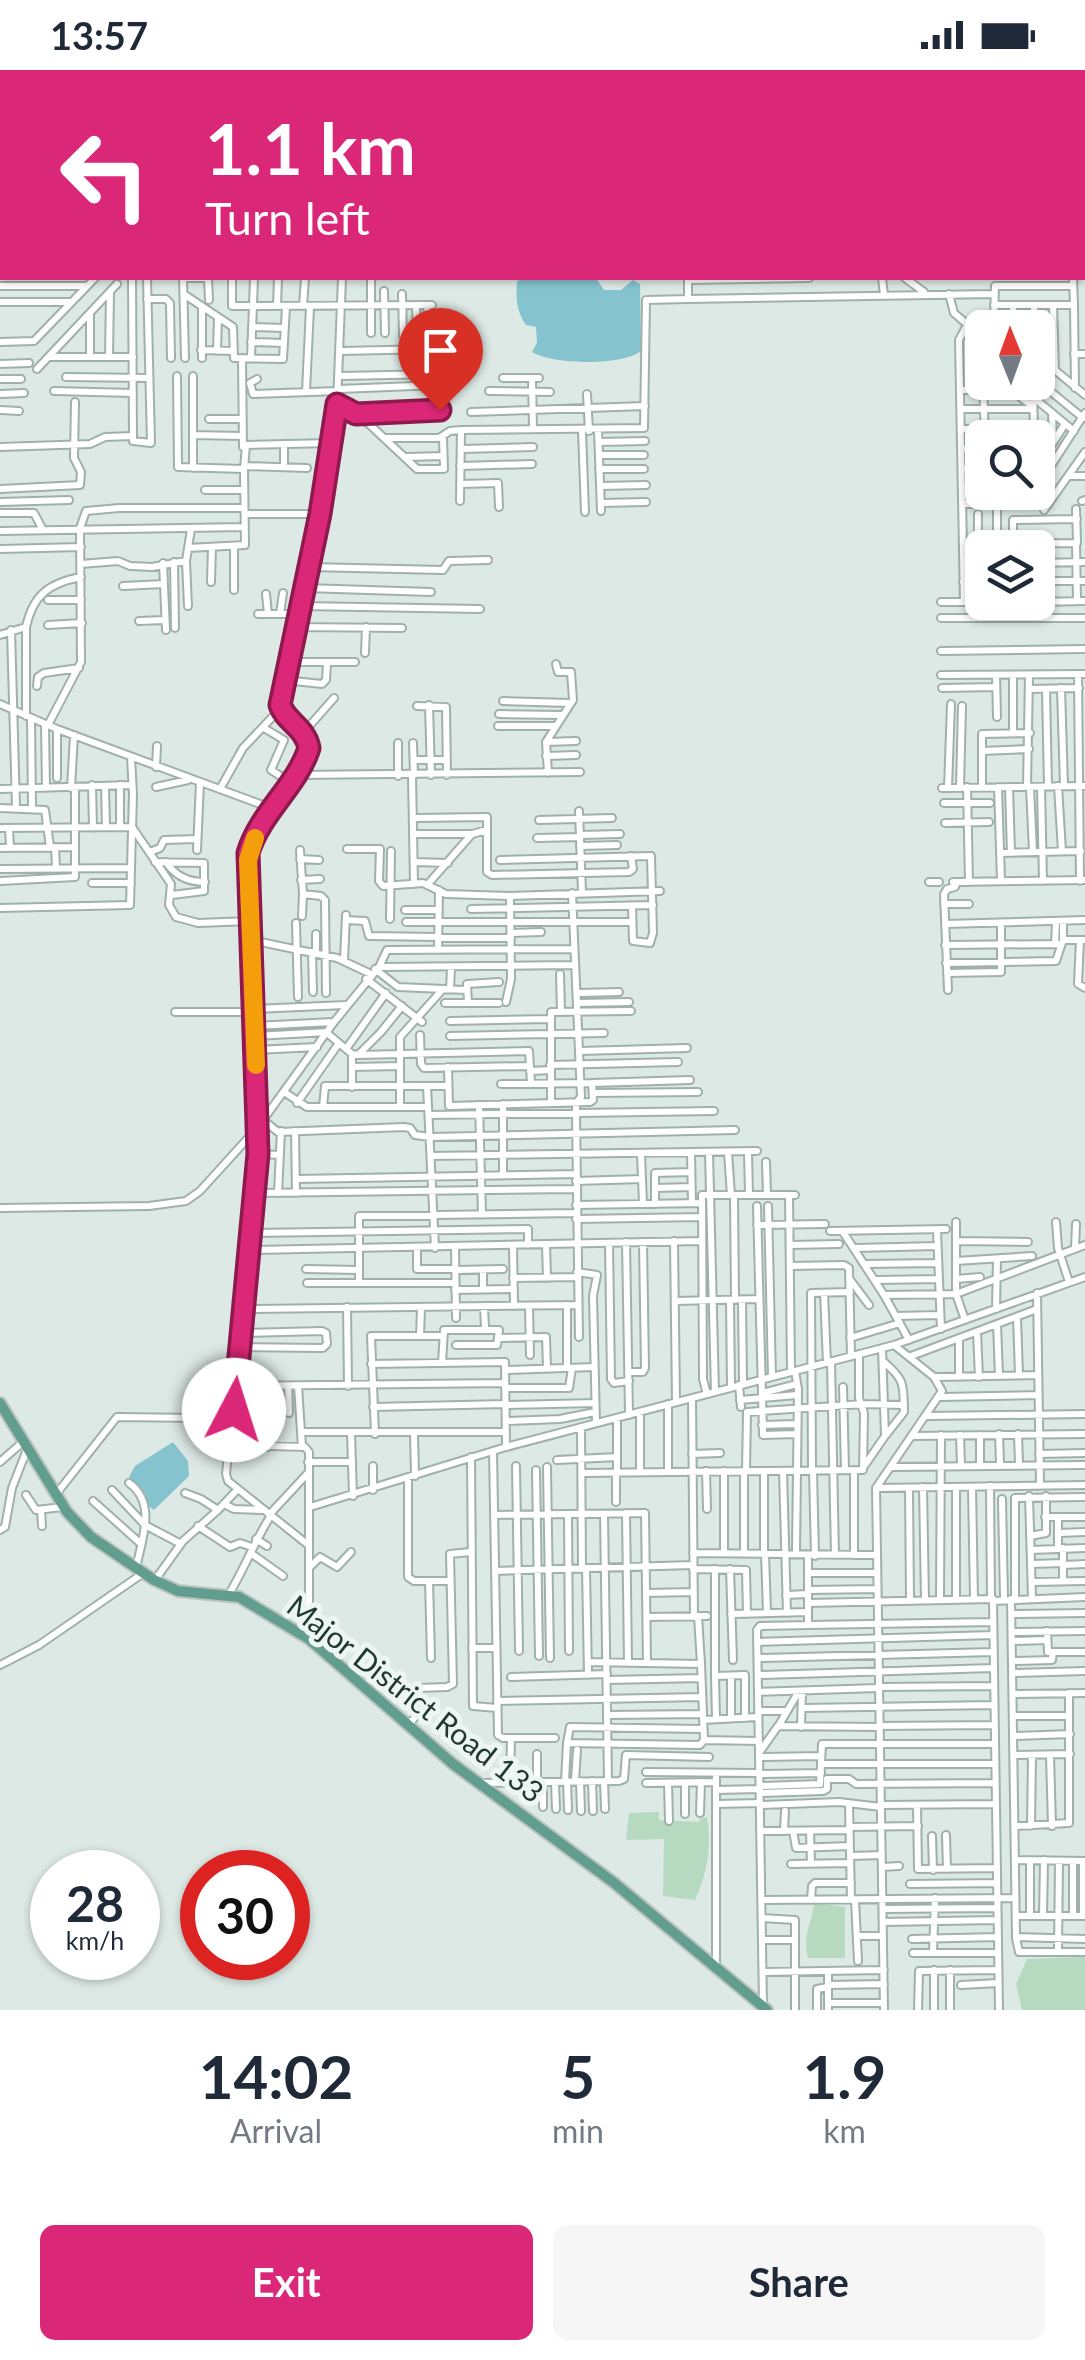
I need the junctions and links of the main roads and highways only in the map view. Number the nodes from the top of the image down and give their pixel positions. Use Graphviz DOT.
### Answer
graph roads {
  1 [pos="0,1403"];
  2 [pos="765,2008"];
  1 -- 2 [label="main road, Major District Road 133"];
}
